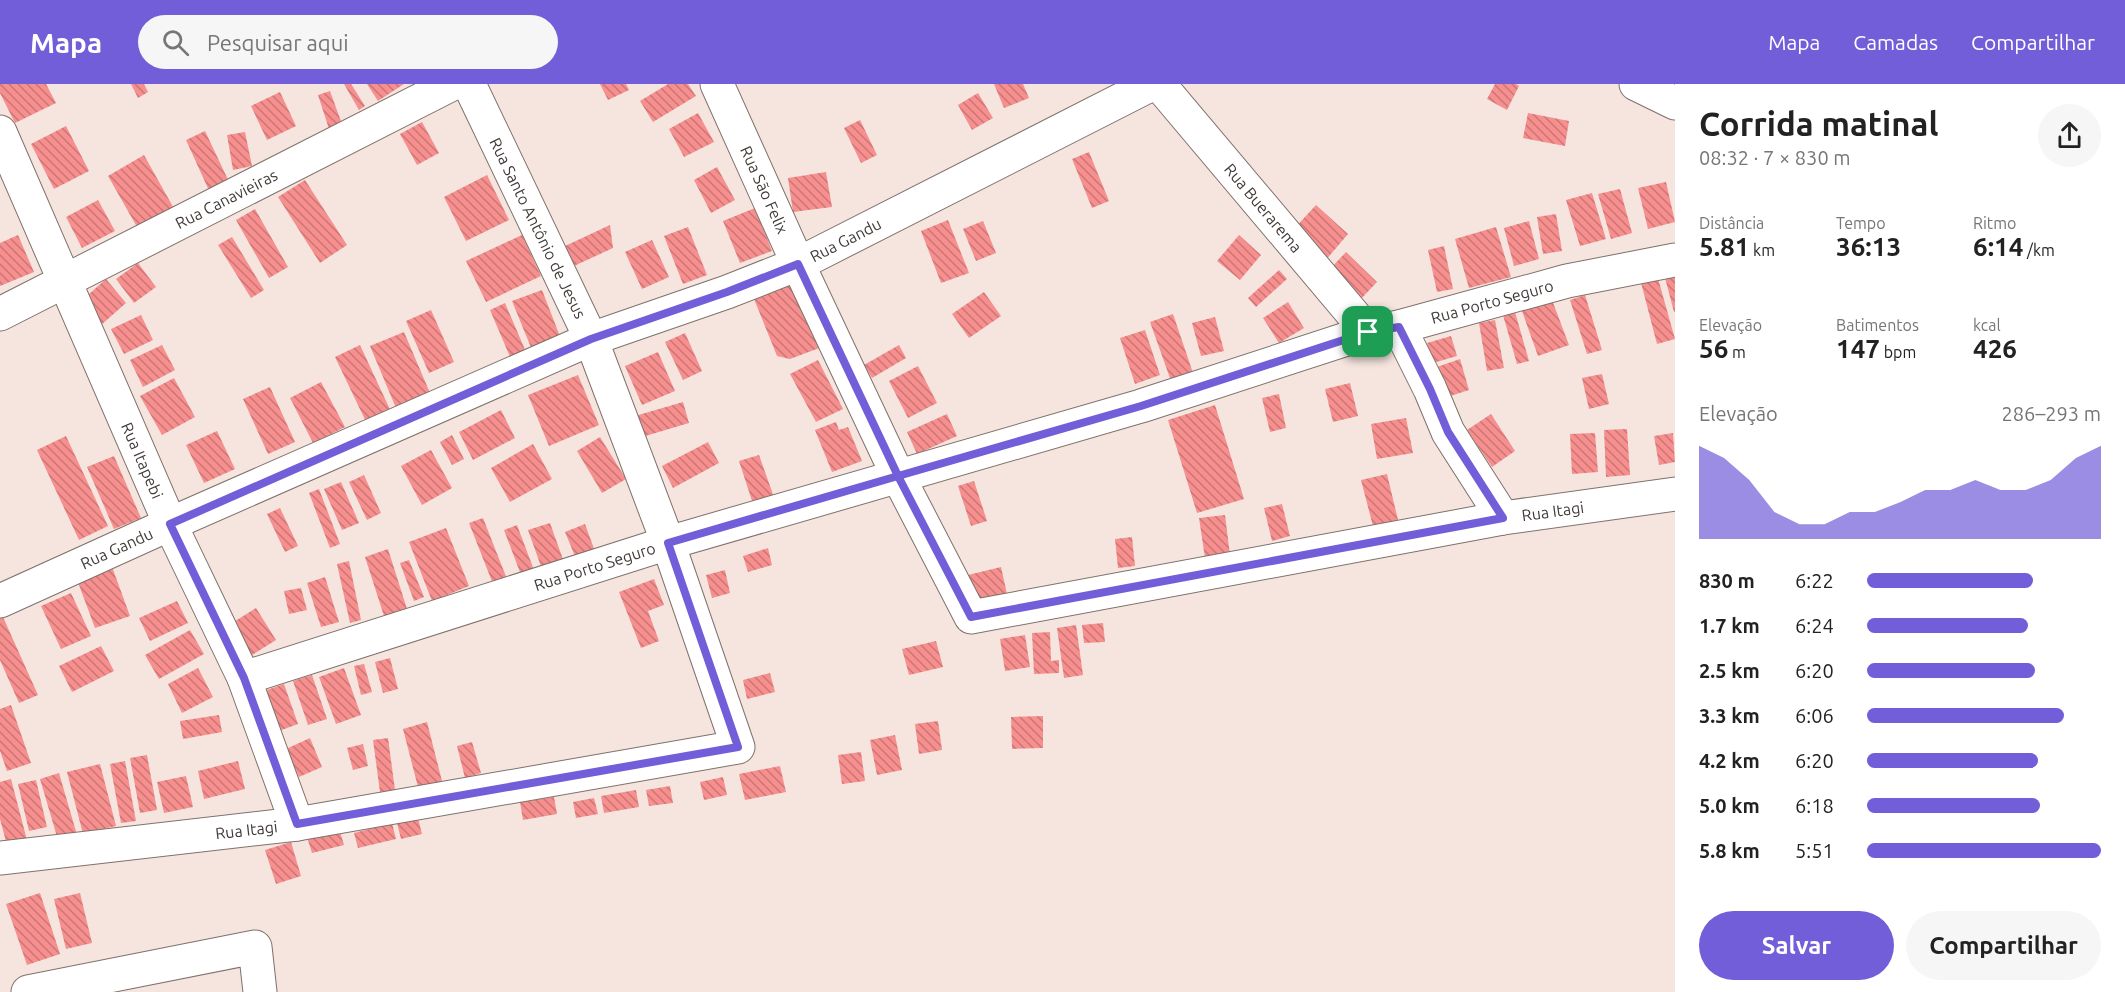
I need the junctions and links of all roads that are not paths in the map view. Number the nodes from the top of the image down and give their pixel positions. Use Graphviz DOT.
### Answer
graph roads {
  1 [pos="452,84"];
  2 [pos="469,84"];
  3 [pos="717,84"];
  4 [pos="1152,84"];
  5 [pos="1159,84"];
  6 [pos="1636,84"];
  7 [pos="1675,103"];
  8 [pos="0,132"];
  9 [pos="1675,260"];
  10 [pos="798,264"];
  11 [pos="64,281"];
  12 [pos="0,314"];
  13 [pos="1383,329"];
  14 [pos="591,339"];
  15 [pos="898,476"];
  16 [pos="1675,494"];
  17 [pos="1503,518"];
  18 [pos="170,524"];
  19 [pos="668,543"];
  20 [pos="0,601"];
  21 [pos="971,617"];
  22 [pos="244,678"];
  23 [pos="738,747"];
  24 [pos="297,824"];
  25 [pos="0,858"];
  26 [pos="28,992"];
  27 [pos="260,992"];
  1 -- 11 [label="street, Rua Canavieiras"];
  2 -- 14 [label="street, Rua Santo Antônio de Jesus"];
  3 -- 10 [label="street, Rua São Felix"];
  4 -- 10 [label="street, Rua Gandu"];
  5 -- 13 [label="street, Rua Buerarema"];
  6 -- 7 [label="street"];
  8 -- 11 [label="street, Rua Itapebi"];
  9 -- 13 [label="street, Rua Porto Seguro"];
  10 -- 14 [label="street, Rua Gandu"];
  10 -- 15 [label="street, Rua São Felix"];
  11 -- 12 [label="street, Rua Canavieiras"];
  11 -- 18 [label="street, Rua Itapebi"];
  13 -- 15 [label="street, Rua Porto Seguro"];
  13 -- 17 [label="street, Rua Buerarema"];
  14 -- 18 [label="street, Rua Gandu"];
  14 -- 19 [label="street, Rua Santo Antônio de Jesus"];
  15 -- 19 [label="street, Rua Porto Seguro"];
  15 -- 21 [label="street, Rua São Felix"];
  16 -- 17 [label="street, Rua Itagi"];
  17 -- 21 [label="street, Rua Itagi"];
  18 -- 20 [label="street, Rua Gandu"];
  18 -- 22 [label="street, Rua Itapebi"];
  19 -- 22 [label="street, Rua Porto Seguro"];
  19 -- 23 [label="street, Rua Santo Antônio de Jesus"];
  22 -- 24 [label="street, Rua Itapebi"];
  23 -- 24 [label="street, Rua Itagi"];
  24 -- 25 [label="street, Rua Itagi"];
  26 -- 27 [label="street"];
}
